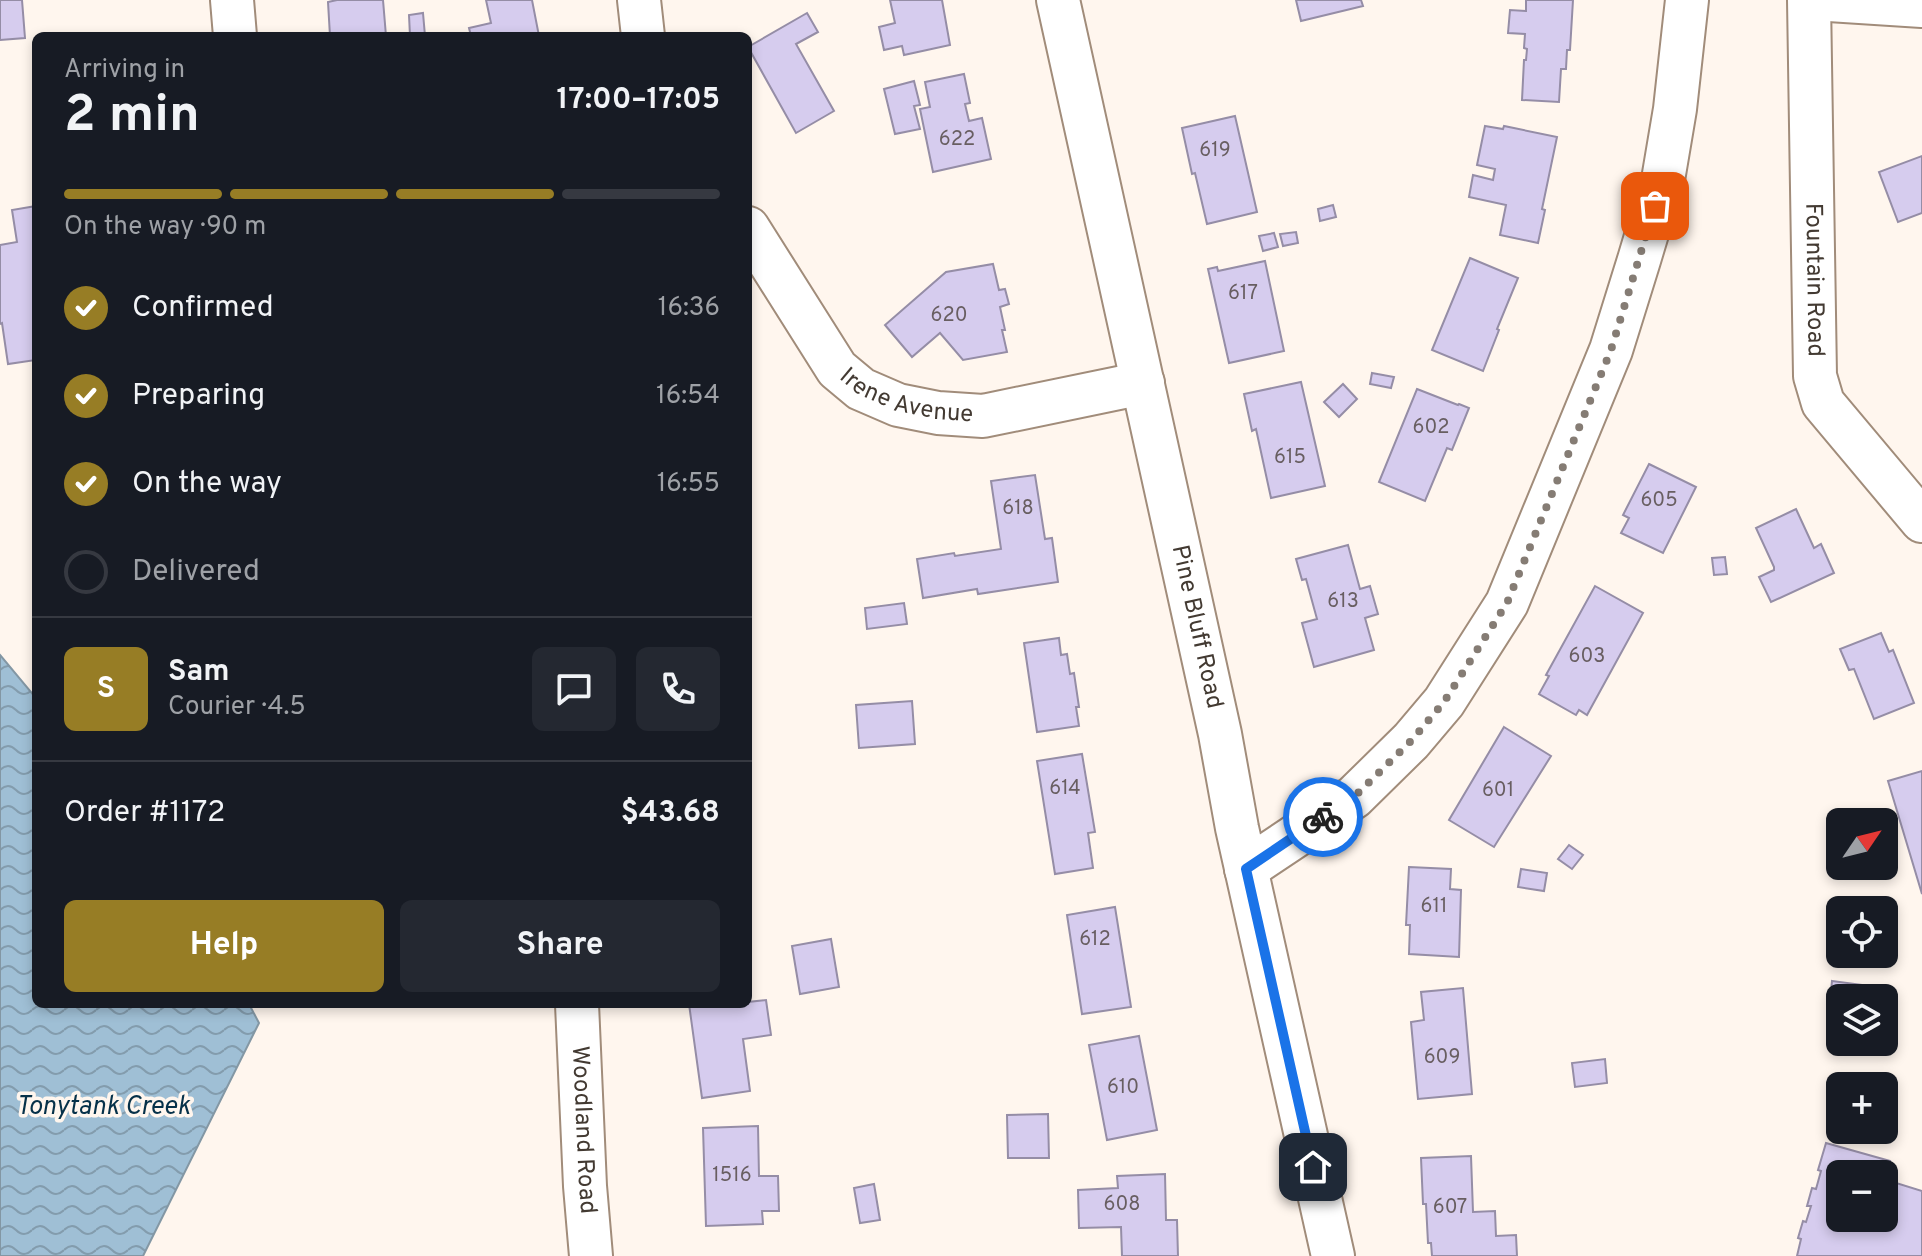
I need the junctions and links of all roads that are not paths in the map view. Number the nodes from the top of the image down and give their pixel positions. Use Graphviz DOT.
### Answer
graph roads {
  1 [pos="232,0"];
  2 [pos="639,0"];
  3 [pos="1058,0"];
  4 [pos="1687,0"];
  5 [pos="1809,0"];
  6 [pos="1829,0"];
  7 [pos="1922,6"];
  8 [pos="235,32"];
  9 [pos="643,32"];
  10 [pos="752,234"];
  11 [pos="1143,383"];
  12 [pos="1922,521"];
  13 [pos="1246,869"];
  14 [pos="577,1008"];
  15 [pos="591,1256"];
  16 [pos="1333,1256"];
  1 -- 8 [label="street"];
  2 -- 9 [label="street"];
  3 -- 11 [label="street, Pine Bluff Road"];
  4 -- 13 [label="street"];
  5 -- 12 [label="street, Fountain Road"];
  6 -- 7 [label="street"];
  10 -- 11 [label="street, Irene Avenue"];
  11 -- 13 [label="street, Pine Bluff Road"];
  13 -- 16 [label="street, Pine Bluff Road"];
  14 -- 15 [label="street, Woodland Road"];
}
